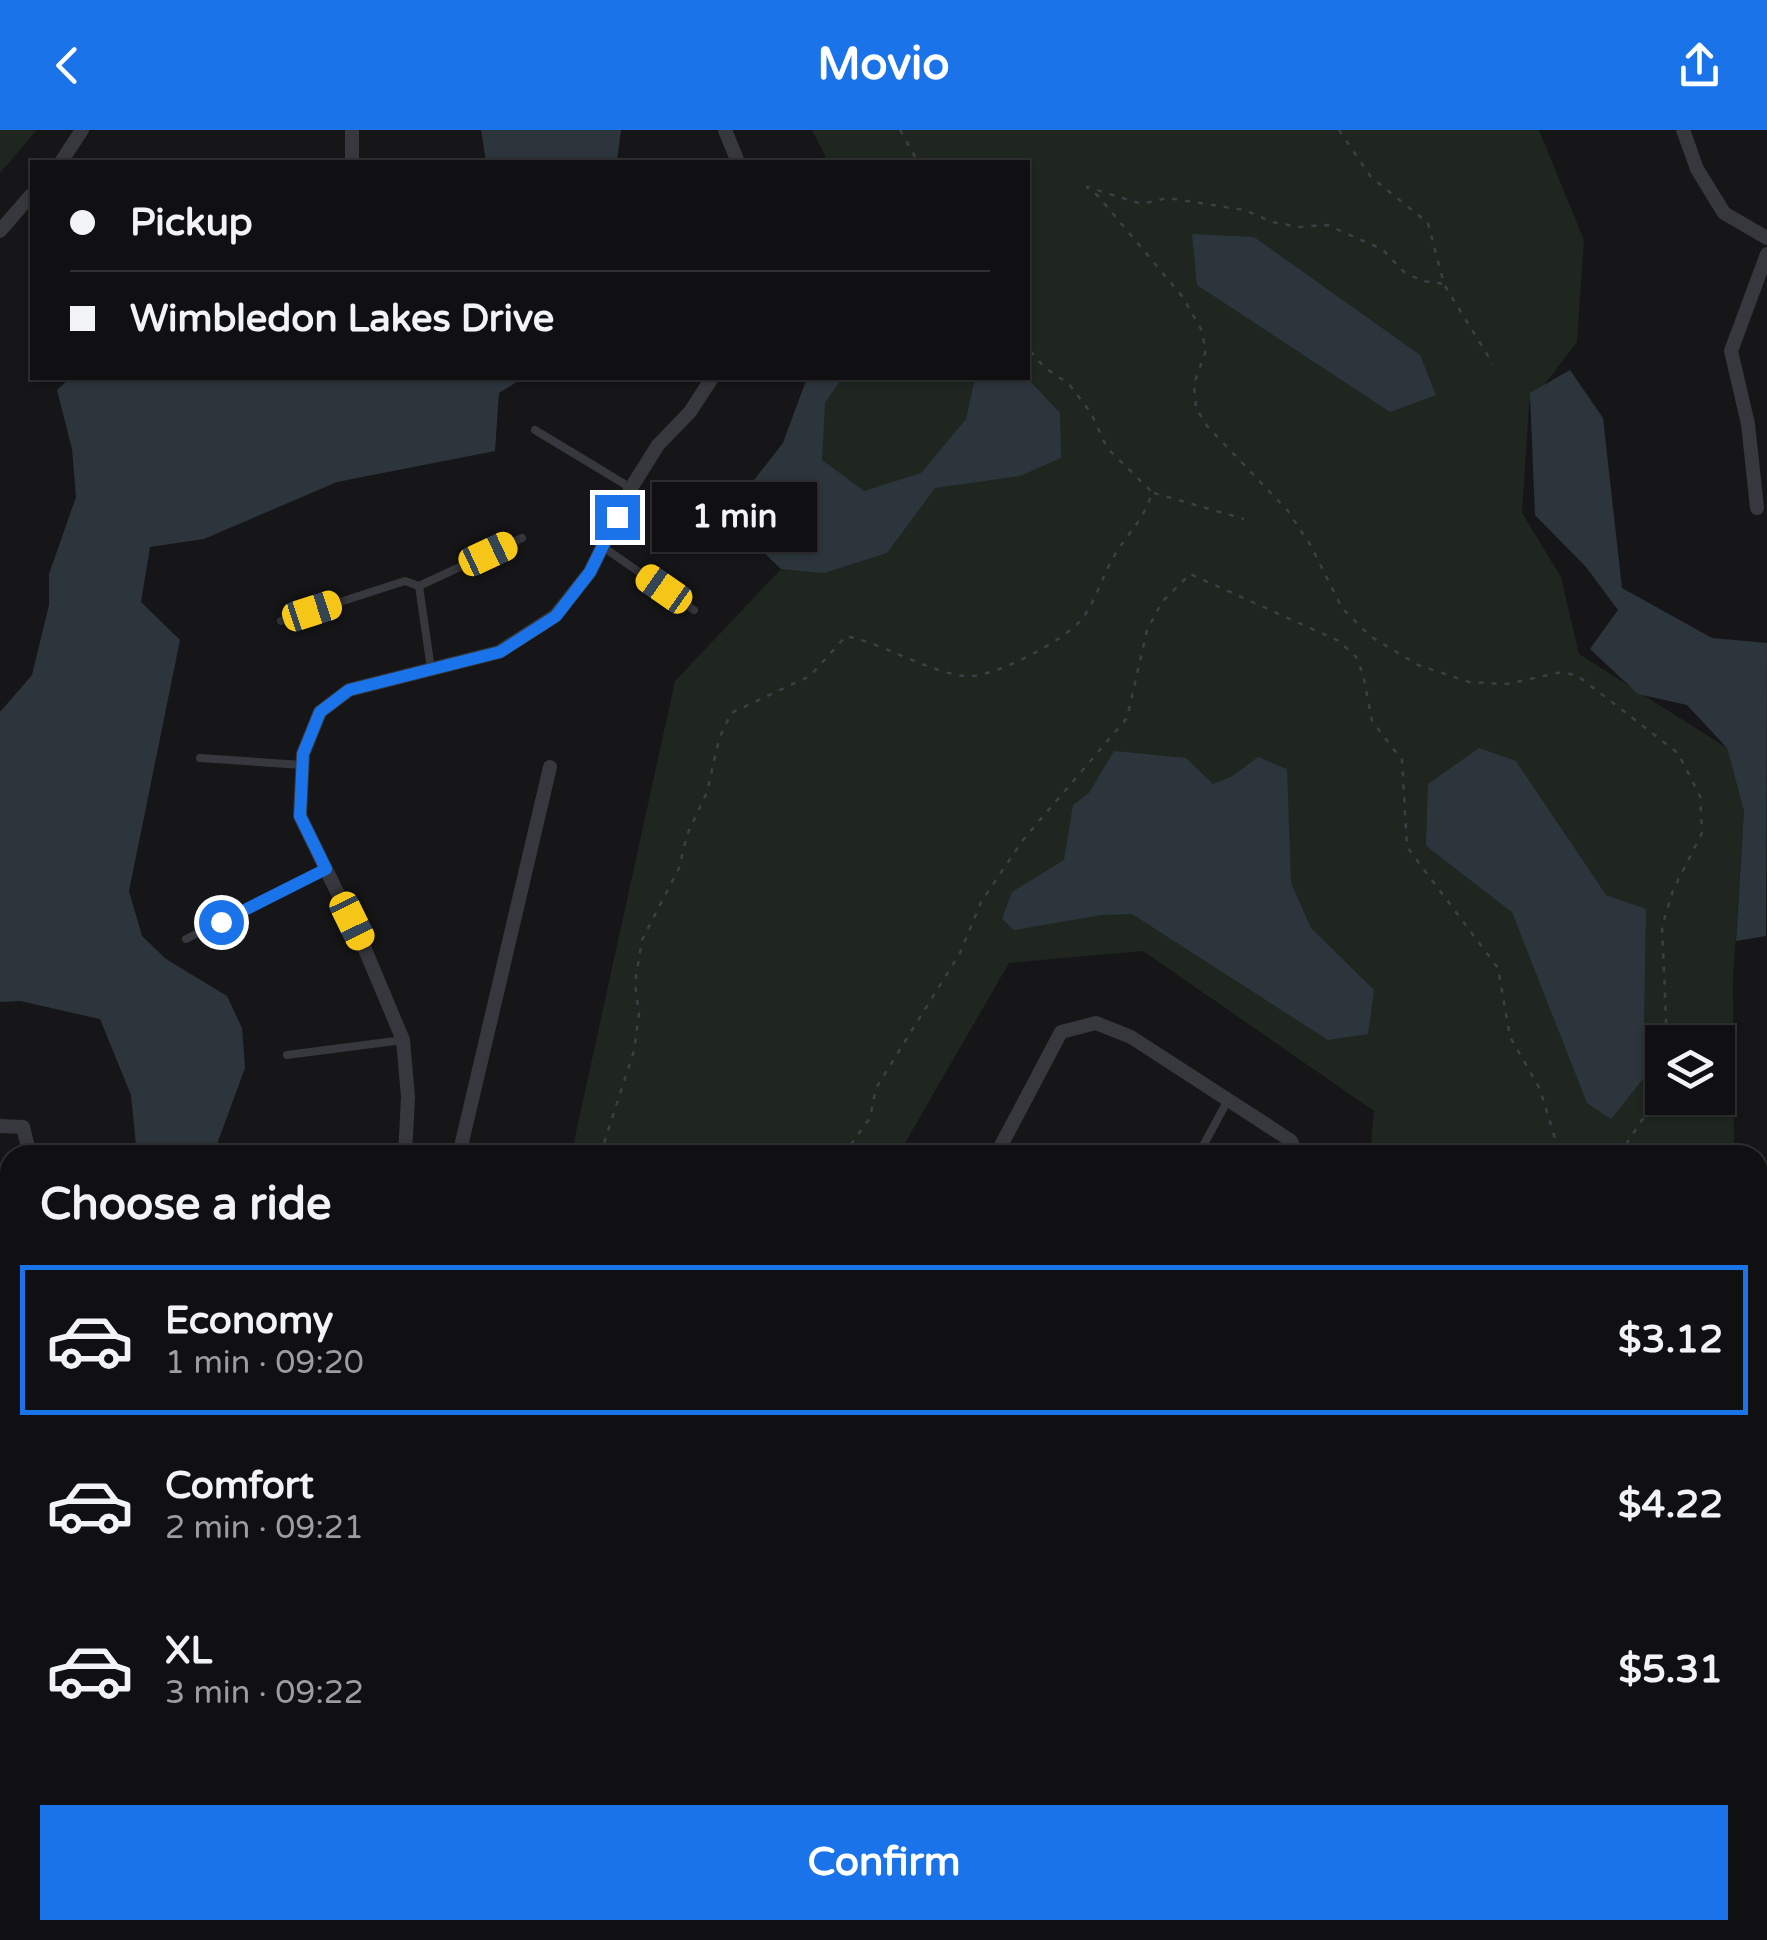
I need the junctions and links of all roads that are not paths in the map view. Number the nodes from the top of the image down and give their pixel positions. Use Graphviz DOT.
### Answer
graph roads {
  1 [pos="82,130"];
  2 [pos="352,130"];
  3 [pos="725,130"];
  4 [pos="1683,130"];
  5 [pos="61,160"];
  6 [pos="352,160"];
  7 [pos="737,160"];
  8 [pos="30,196"];
  9 [pos="0,231"];
  10 [pos="1767,238"];
  11 [pos="1767,254"];
  12 [pos="711,380"];
  13 [pos="536,430"];
  14 [pos="631,488"];
  15 [pos="1757,508"];
  16 [pos="522,538"];
  17 [pos="602,546"];
  18 [pos="419,586"];
  19 [pos="694,610"];
  20 [pos="281,621"];
  21 [pos="431,669"];
  22 [pos="200,758"];
  23 [pos="302,766"];
  24 [pos="550,767"];
  25 [pos="326,869"];
  26 [pos="186,939"];
  27 [pos="403,1040"];
  28 [pos="287,1054"];
  29 [pos="1228,1100"];
  30 [pos="0,1126"];
  31 [pos="28,1145"];
  32 [pos="406,1145"];
  33 [pos="462,1145"];
  34 [pos="1001,1145"];
  35 [pos="1203,1145"];
  36 [pos="1291,1145"];
  1 -- 5 [label="street"];
  2 -- 6 [label="street"];
  3 -- 7 [label="street"];
  4 -- 10 [label="street"];
  8 -- 9 [label="street"];
  11 -- 15 [label="street"];
  12 -- 14 [label="street"];
  13 -- 14 [label="lane"];
  14 -- 17 [label="street"];
  16 -- 18 [label="lane"];
  17 -- 19 [label="lane"];
  17 -- 21 [label="street"];
  18 -- 20 [label="lane"];
  18 -- 21 [label="lane"];
  21 -- 23 [label="street"];
  22 -- 23 [label="lane"];
  23 -- 25 [label="street"];
  24 -- 33 [label="street"];
  25 -- 26 [label="lane"];
  25 -- 27 [label="street"];
  27 -- 28 [label="lane"];
  27 -- 32 [label="street"];
  29 -- 34 [label="street"];
  29 -- 35 [label="lane"];
  29 -- 36 [label="street"];
  30 -- 31 [label="street"];
}
